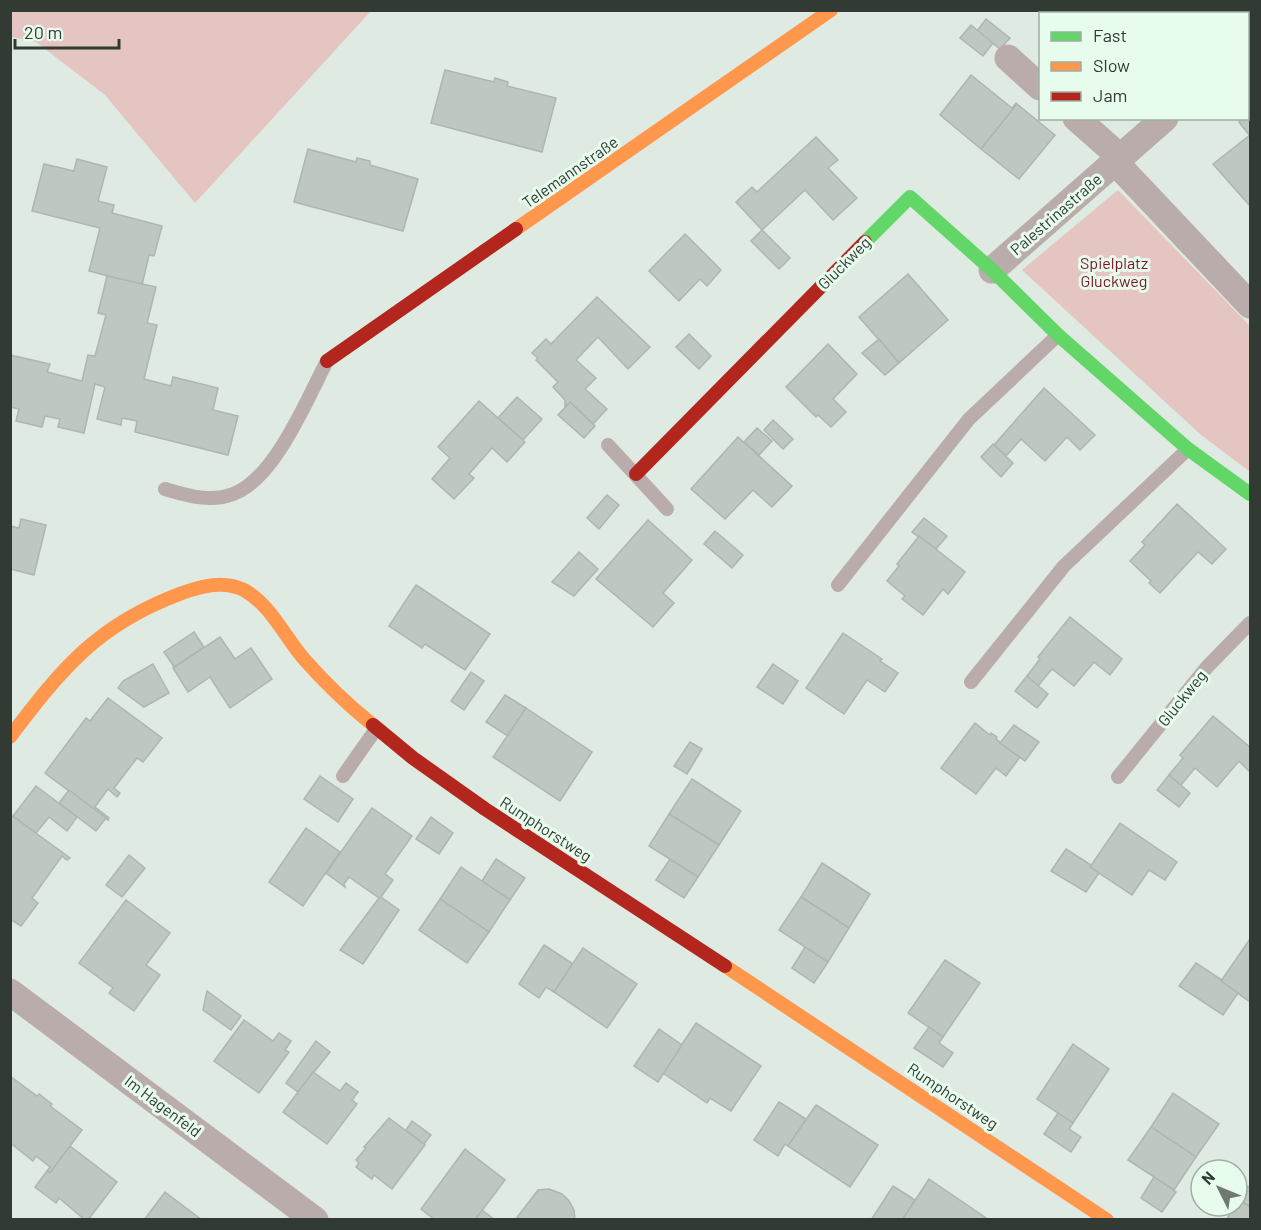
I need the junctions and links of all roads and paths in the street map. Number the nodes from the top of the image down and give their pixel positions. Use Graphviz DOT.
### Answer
graph roads {
  1 [pos="831,10"];
  2 [pos="1008,58"];
  3 [pos="1039,85"];
  4 [pos="1078,120"];
  5 [pos="1163,120"];
  6 [pos="1118,160"];
  7 [pos="992,270"];
  8 [pos="1248,297"];
  9 [pos="1058,335"];
  10 [pos="327,361"];
  11 [pos="608,445"];
  12 [pos="1188,449"];
  13 [pos="636,474"];
  14 [pos="165,489"];
  15 [pos="1251,494"];
  16 [pos="667,509"];
  17 [pos="838,585"];
  18 [pos="1251,623"];
  19 [pos="971,682"];
  20 [pos="376,729"];
  21 [pos="10,737"];
  22 [pos="343,776"];
  23 [pos="1118,777"];
  24 [pos="10,992"];
  25 [pos="315,1220"];
  26 [pos="1107,1220"];
  1 -- 10 [label="street, Telemannstraße"];
  2 -- 3 [label="street"];
  4 -- 6 [label="street"];
  5 -- 6 [label="street, Palestrinastraße"];
  6 -- 7 [label="street, Palestrinastraße"];
  6 -- 8 [label="street"];
  7 -- 9 [label="street, Gluckweg"];
  7 -- 13 [label="street, Gluckweg"];
  9 -- 12 [label="street, Gluckweg"];
  9 -- 17 [label="lane"];
  10 -- 14 [label="lane"];
  11 -- 13 [label="lane"];
  12 -- 15 [label="street, Gluckweg"];
  12 -- 19 [label="lane"];
  13 -- 16 [label="lane"];
  18 -- 23 [label="lane, Gluckweg"];
  20 -- 21 [label="street, Rumphorstweg"];
  20 -- 22 [label="lane"];
  20 -- 26 [label="street, Rumphorstweg"];
  24 -- 25 [label="street, Im Hagenfeld"];
}
